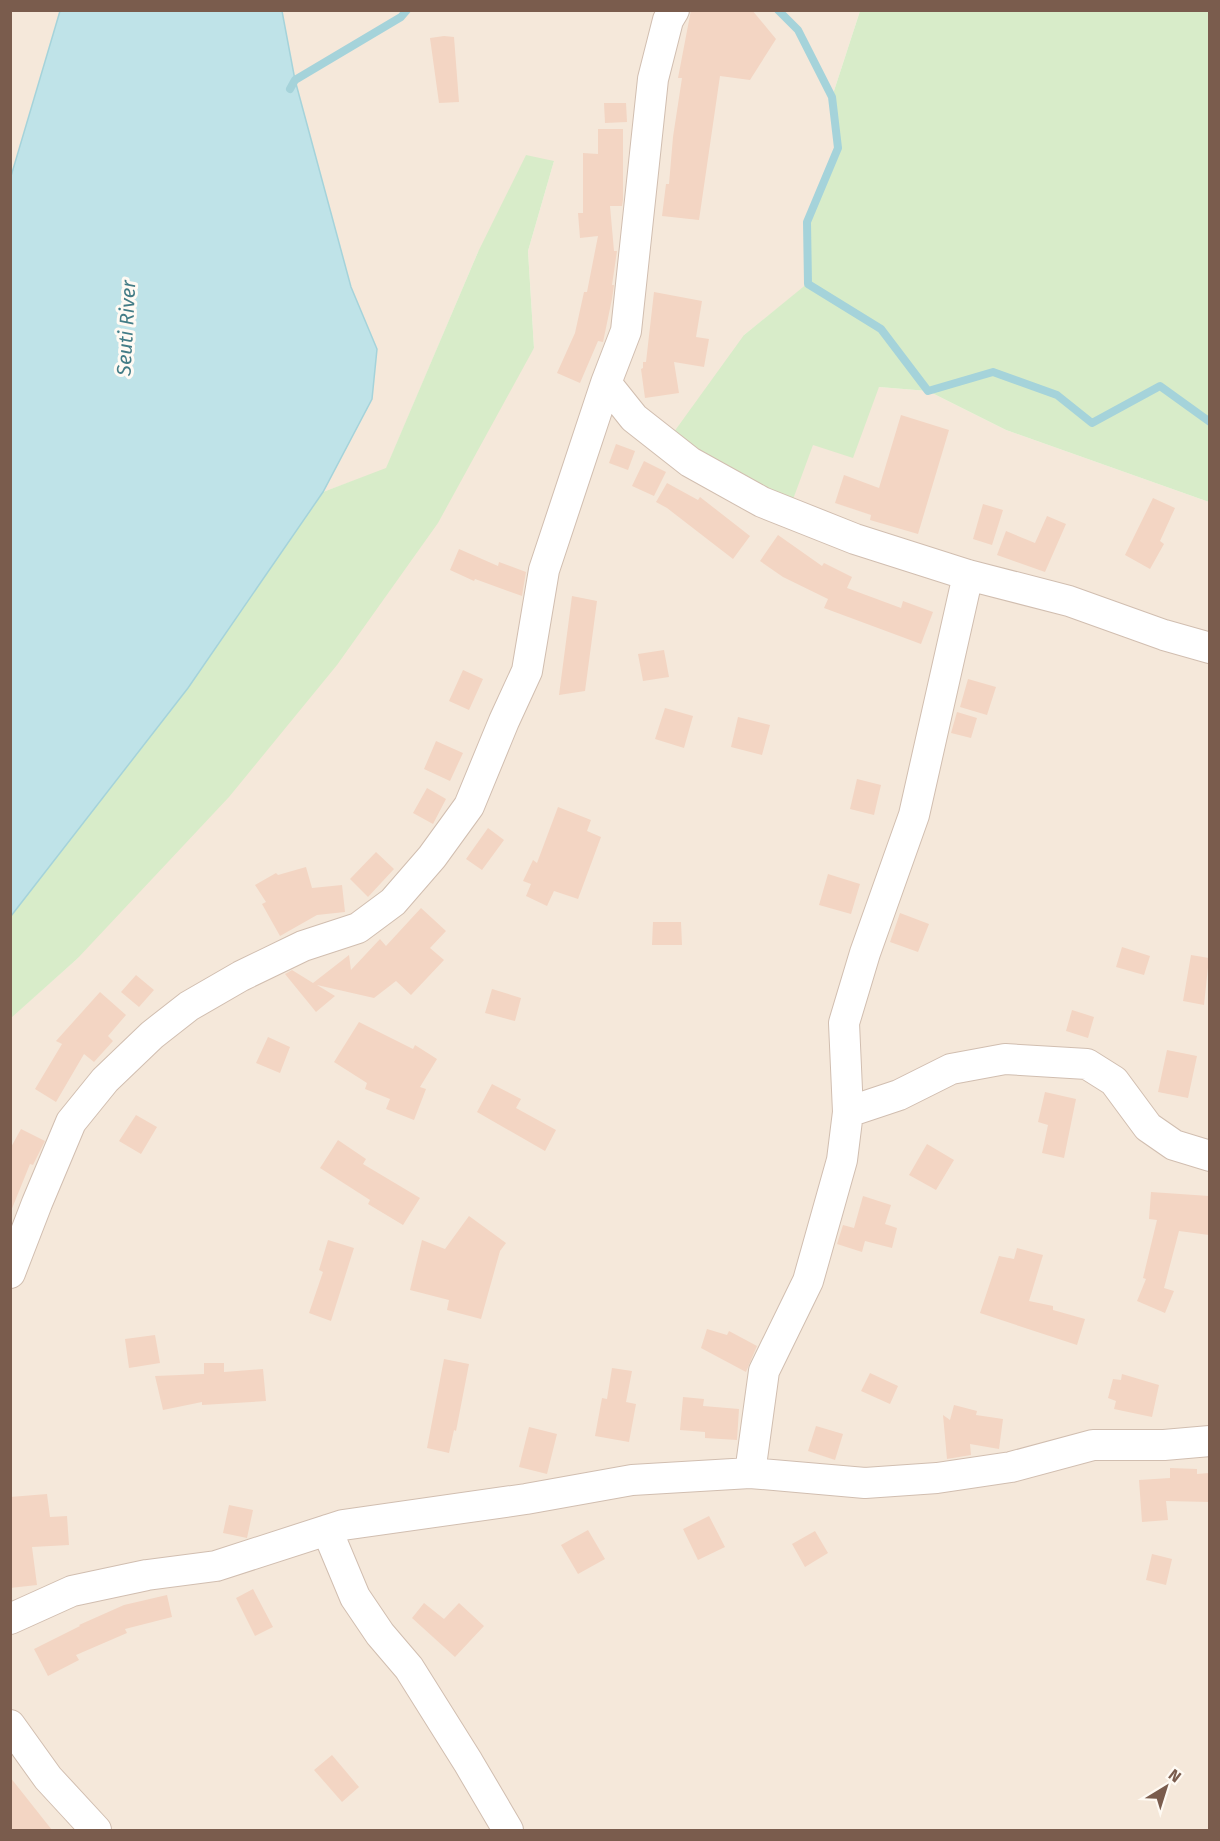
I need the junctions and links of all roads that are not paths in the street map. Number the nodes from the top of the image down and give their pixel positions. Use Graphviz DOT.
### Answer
graph roads {
  1 [pos="674,10"];
  2 [pos="606,382"];
  3 [pos="968,575"];
  4 [pos="1209,648"];
  5 [pos="848,1112"];
  6 [pos="1209,1156"];
  7 [pos="10,1273"];
  8 [pos="1209,1440"];
  9 [pos="750,1473"];
  10 [pos="327,1530"];
  11 [pos="10,1619"];
  12 [pos="10,1725"];
  13 [pos="96,1830"];
  14 [pos="508,1830"];
  1 -- 2 [label="street"];
  2 -- 3 [label="street"];
  2 -- 7 [label="street"];
  3 -- 4 [label="street"];
  3 -- 5 [label="street"];
  5 -- 6 [label="street"];
  5 -- 9 [label="street"];
  8 -- 9 [label="street"];
  9 -- 10 [label="street"];
  10 -- 11 [label="street"];
  10 -- 14 [label="street"];
  12 -- 13 [label="street"];
}
